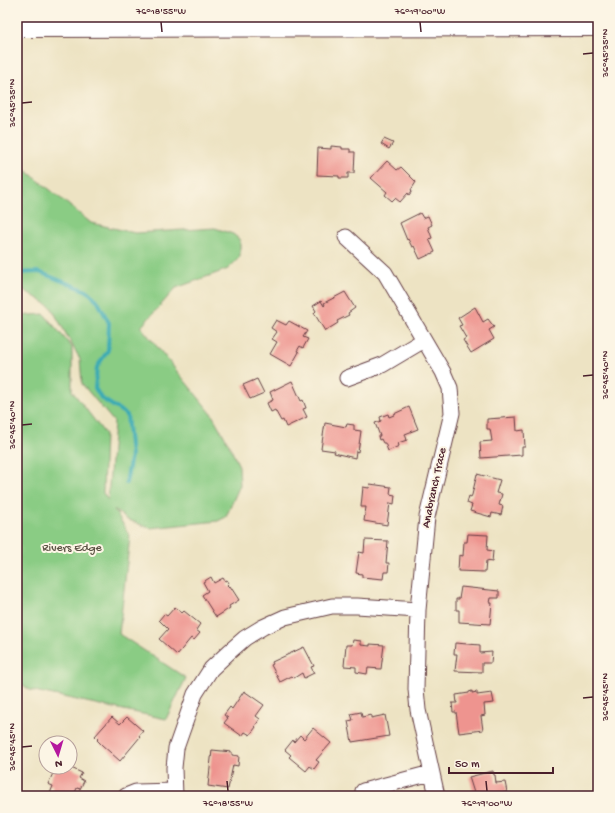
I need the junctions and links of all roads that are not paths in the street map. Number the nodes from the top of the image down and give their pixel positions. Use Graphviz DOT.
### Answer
graph roads {
  1 [pos="598,25"];
  2 [pos="17,26"];
  3 [pos="346,237"];
  4 [pos="424,340"];
  5 [pos="347,378"];
  6 [pos="418,610"];
  7 [pos="431,773"];
  8 [pos="362,791"];
  9 [pos="175,794"];
  10 [pos="126,796"];
  11 [pos="437,796"];
  1 -- 2 [label="highway"];
  3 -- 4 [label="street, Anabranch Trace"];
  4 -- 5 [label="street"];
  4 -- 6 [label="street, Anabranch Trace"];
  6 -- 7 [label="street, Anabranch Trace"];
  6 -- 9 [label="street"];
  7 -- 8 [label="street"];
  7 -- 11 [label="street, Anabranch Trace"];
  9 -- 10 [label="street"];
}
